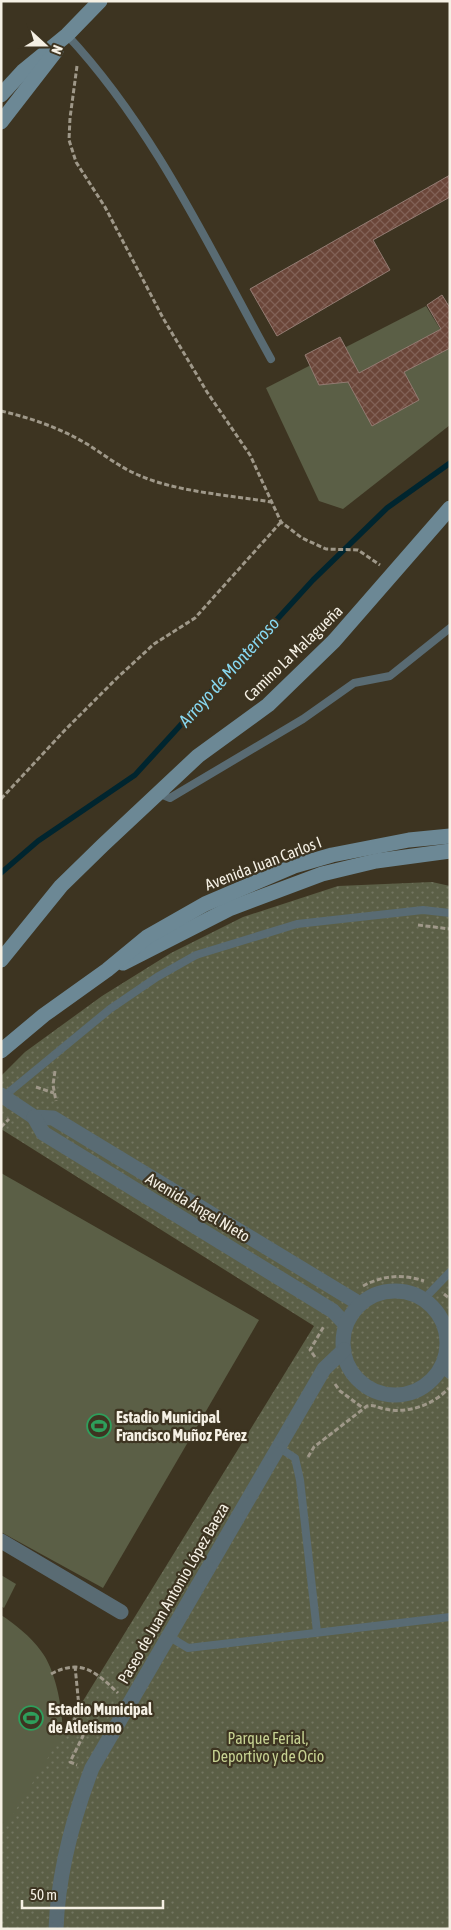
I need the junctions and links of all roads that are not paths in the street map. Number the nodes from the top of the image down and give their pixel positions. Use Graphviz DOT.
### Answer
graph roads {
  1 [pos="100,1"];
  2 [pos="67,35"];
  3 [pos="1,95"];
  4 [pos="1,122"];
  5 [pos="272,359"];
  6 [pos="450,508"];
  7 [pos="450,628"];
  8 [pos="158,793"];
  9 [pos="450,836"];
  10 [pos="450,850"];
  11 [pos="450,913"];
  12 [pos="1,960"];
  13 [pos="107,970"];
  14 [pos="1,1051"];
  15 [pos="2,1096"];
  16 [pos="34,1117"];
  17 [pos="450,1272"];
  18 [pos="359,1297"];
  19 [pos="424,1299"];
  20 [pos="346,1325"];
  21 [pos="344,1350"];
  22 [pos="445,1372"];
  23 [pos="278,1447"];
  24 [pos="1,1542"];
  25 [pos="121,1612"];
  26 [pos="450,1617"];
  27 [pos="318,1632"];
  28 [pos="168,1636"];
  29 [pos="56,1929"];
  1 -- 2 [label="street"];
  2 -- 3 [label="street"];
  2 -- 4 [label="street"];
  2 -- 5 [label="lane"];
  6 -- 8 [label="street, Camino La Malagueña"];
  7 -- 8 [label="lane"];
  8 -- 12 [label="street, Camino La Malagueña"];
  9 -- 13 [label="street, Avenida Juan Carlos I"];
  10 -- 13 [label="street, Avenida Juan Carlos I"];
  11 -- 15 [label="lane"];
  13 -- 14 [label="street, Avenida Juan Carlos I"];
  15 -- 16 [label="street, Avenida Ángel Nieto"];
  16 -- 18 [label="street, Avenida Ángel Nieto"];
  16 -- 20 [label="street, Avenida Ángel Nieto"];
  17 -- 19 [label="lane"];
  18 -- 19 [label="street"];
  18 -- 20 [label="street"];
  19 -- 22 [label="street"];
  20 -- 21 [label="street"];
  21 -- 22 [label="street"];
  21 -- 23 [label="street, Paseo de Juan Antonio López Baeza"];
  23 -- 27 [label="lane"];
  23 -- 28 [label="street, Paseo de Juan Antonio López Baeza"];
  24 -- 25 [label="street"];
  26 -- 27 [label="lane"];
  27 -- 28 [label="lane"];
  28 -- 29 [label="street, Paseo de Juan Antonio López Baeza"];
}
